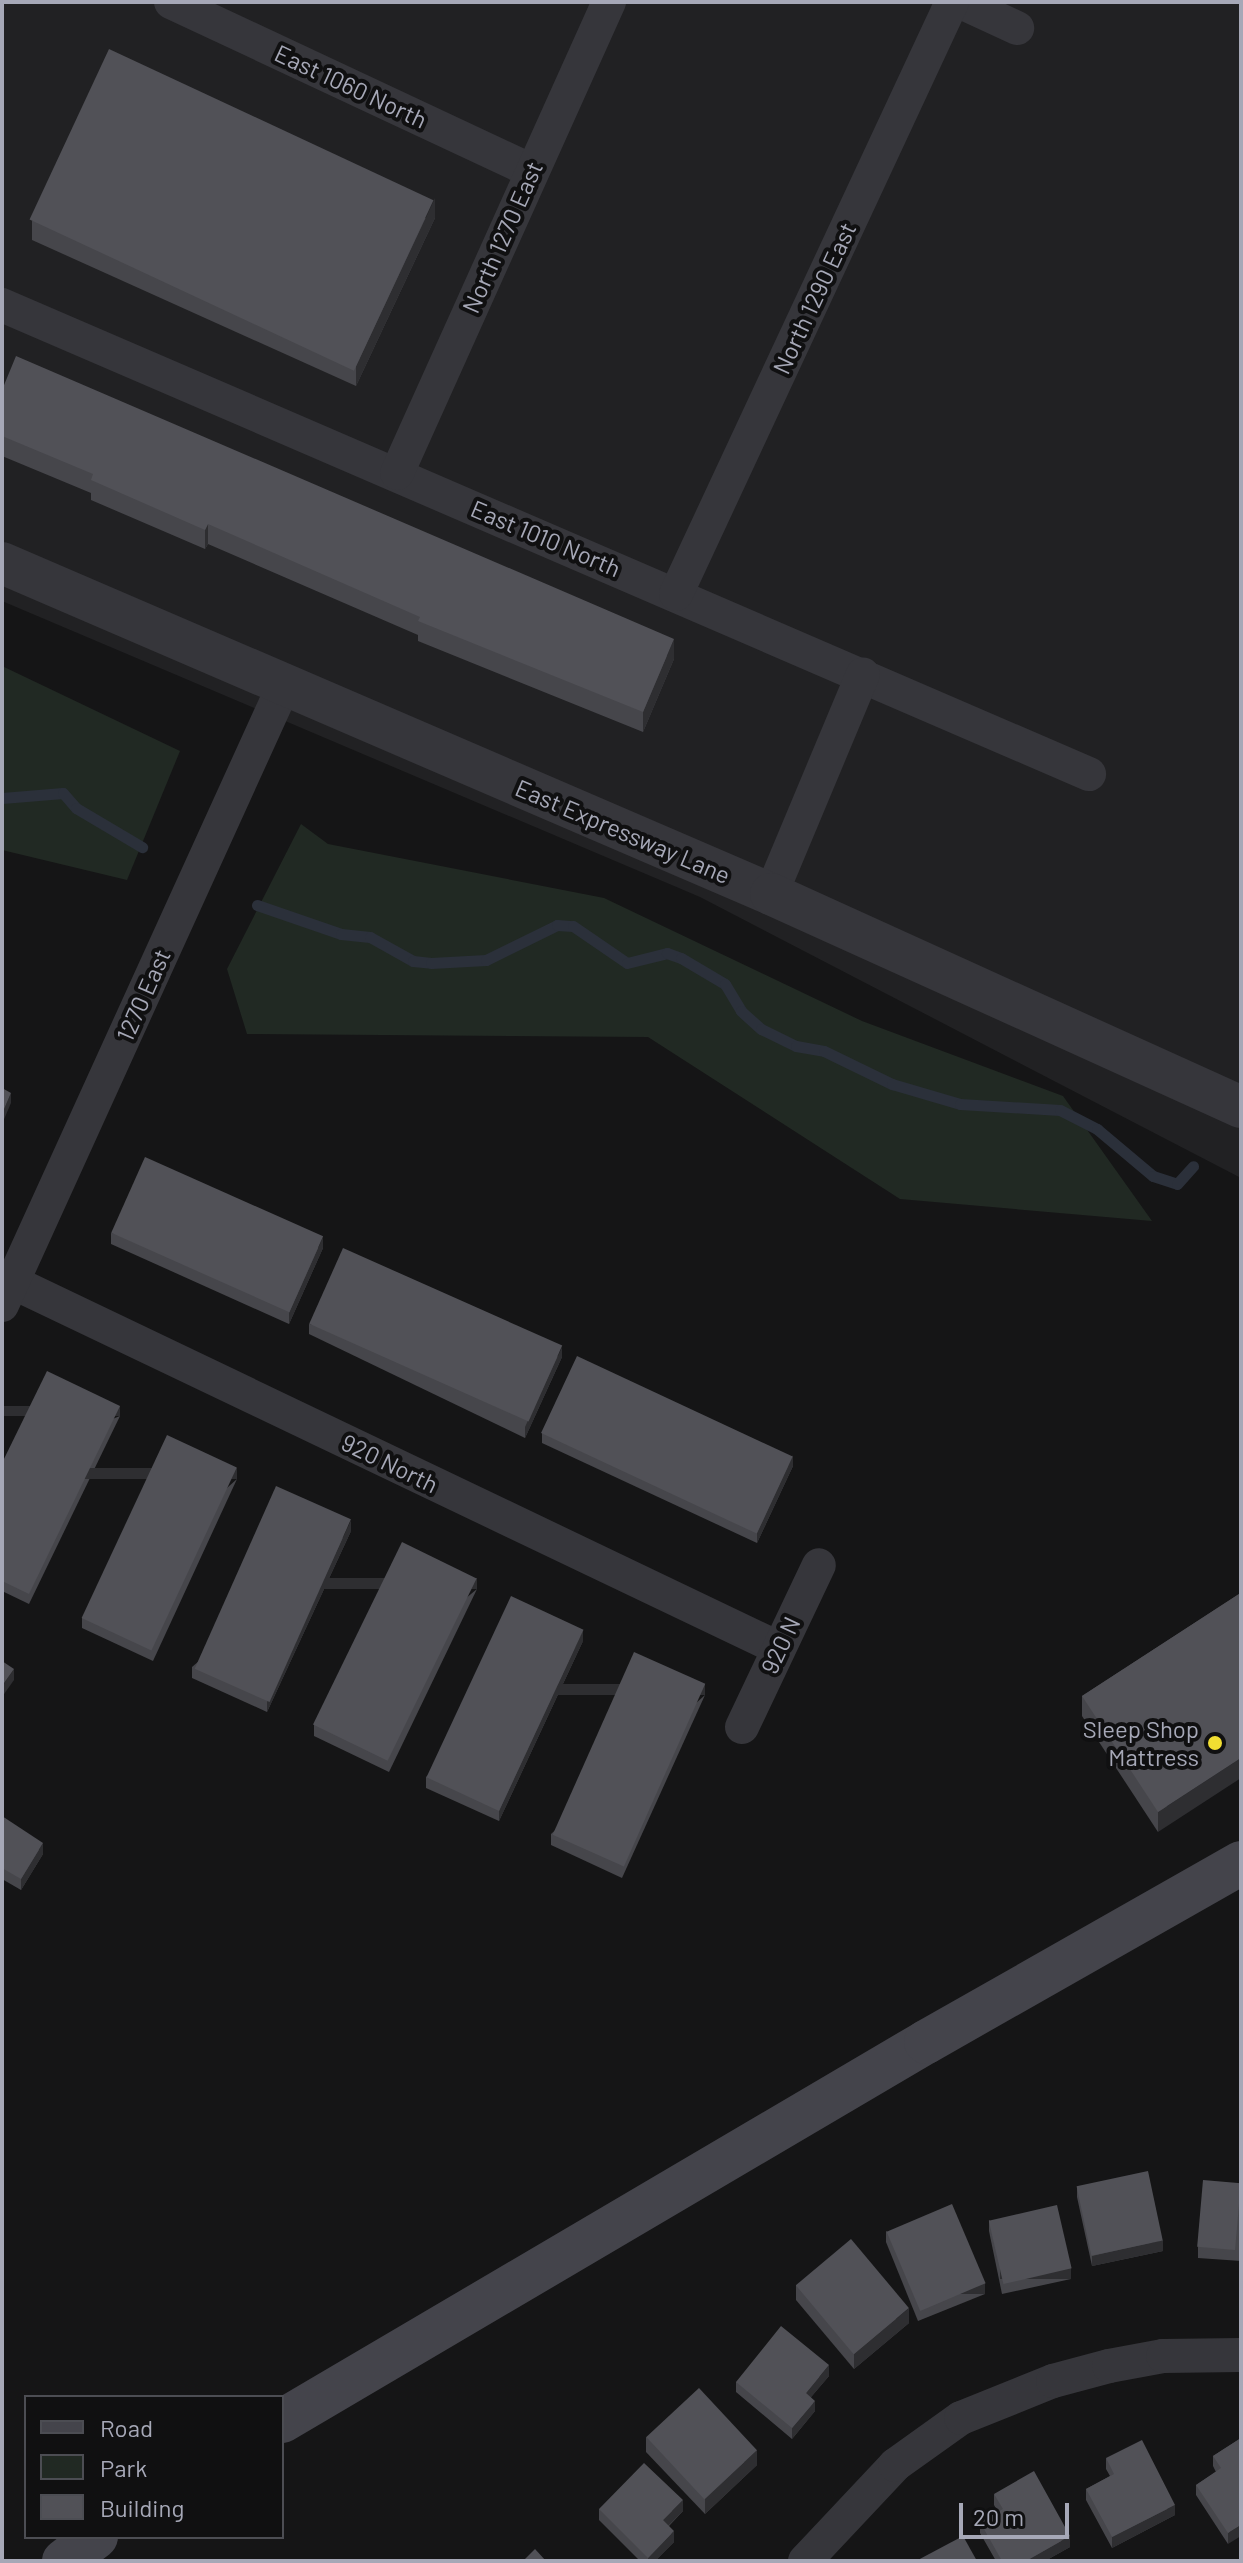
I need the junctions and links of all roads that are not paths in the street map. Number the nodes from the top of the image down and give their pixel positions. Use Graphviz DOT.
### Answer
graph roads {
  1 [pos="171,2"];
  2 [pos="609,2"];
  3 [pos="952,2"];
  4 [pos="961,2"];
  5 [pos="1017,28"];
  6 [pos="532,171"];
  7 [pos="2,305"];
  8 [pos="397,473"];
  9 [pos="2,563"];
  10 [pos="676,594"];
  11 [pos="863,674"];
  12 [pos="284,685"];
  13 [pos="1089,774"];
  14 [pos="771,894"];
  15 [pos="1241,1107"];
  16 [pos="6,1288"];
  17 [pos="819,1565"];
  18 [pos="778,1648"];
  19 [pos="742,1727"];
  20 [pos="1241,1863"];
  21 [pos="1241,2355"];
  22 [pos="284,2420"];
  23 [pos="93,2539"];
  24 [pos="64,2561"];
  25 [pos="805,2561"];
  1 -- 6 [label="street, East 1060 North"];
  2 -- 6 [label="street, North 1270 East"];
  3 -- 10 [label="street, North 1290 East"];
  4 -- 5 [label="street"];
  6 -- 8 [label="street, North 1270 East"];
  7 -- 8 [label="street, East 1010 North"];
  8 -- 10 [label="street, East 1010 North"];
  9 -- 12 [label="street, East Expressway Lane"];
  10 -- 11 [label="street, East 1010 North"];
  11 -- 13 [label="street, East 1010 North"];
  11 -- 14 [label="street"];
  12 -- 14 [label="street, East Expressway Lane"];
  12 -- 16 [label="street, 1270 East"];
  14 -- 15 [label="street, East Expressway Lane"];
  16 -- 18 [label="street, 920 North"];
  17 -- 18 [label="street, 920 N"];
  18 -- 19 [label="street, 920 N"];
  20 -- 22 [label="main road"];
  21 -- 25 [label="street"];
  23 -- 24 [label="main road"];
}
